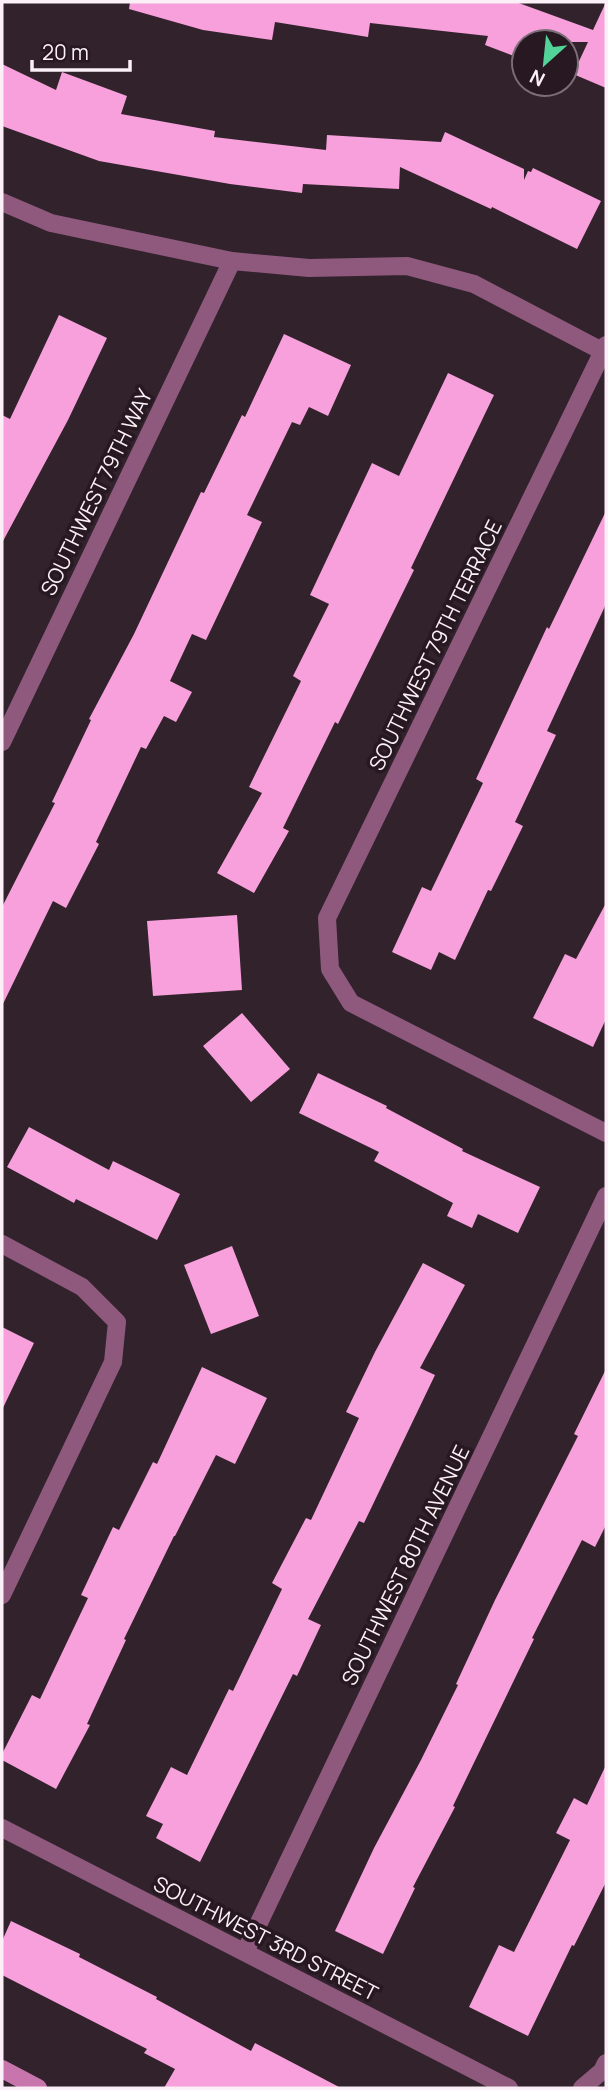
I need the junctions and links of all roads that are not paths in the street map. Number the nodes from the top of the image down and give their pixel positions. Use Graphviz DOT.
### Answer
graph roads {
  1 [pos="2,202"];
  2 [pos="232,261"];
  3 [pos="605,350"];
  4 [pos="2,742"];
  5 [pos="606,1133"];
  6 [pos="606,1196"];
  7 [pos="2,1244"];
  8 [pos="2,1595"];
  9 [pos="2,1828"];
  10 [pos="245,1952"];
  11 [pos="606,2063"];
  12 [pos="2,2069"];
  13 [pos="38,2088"];
  14 [pos="509,2088"];
  15 [pos="582,2088"];
  1 -- 2 [label="street"];
  2 -- 3 [label="street"];
  2 -- 4 [label="street, SOUTHWEST 79TH WAY"];
  3 -- 5 [label="street, SOUTHWEST 79TH TERRACE"];
  6 -- 10 [label="street, SOUTHWEST 80TH AVENUE"];
  7 -- 8 [label="street"];
  9 -- 10 [label="street, SOUTHWEST 3RD STREET"];
  10 -- 14 [label="street, SOUTHWEST 3RD STREET"];
  11 -- 15 [label="street"];
  12 -- 13 [label="main road"];
}
